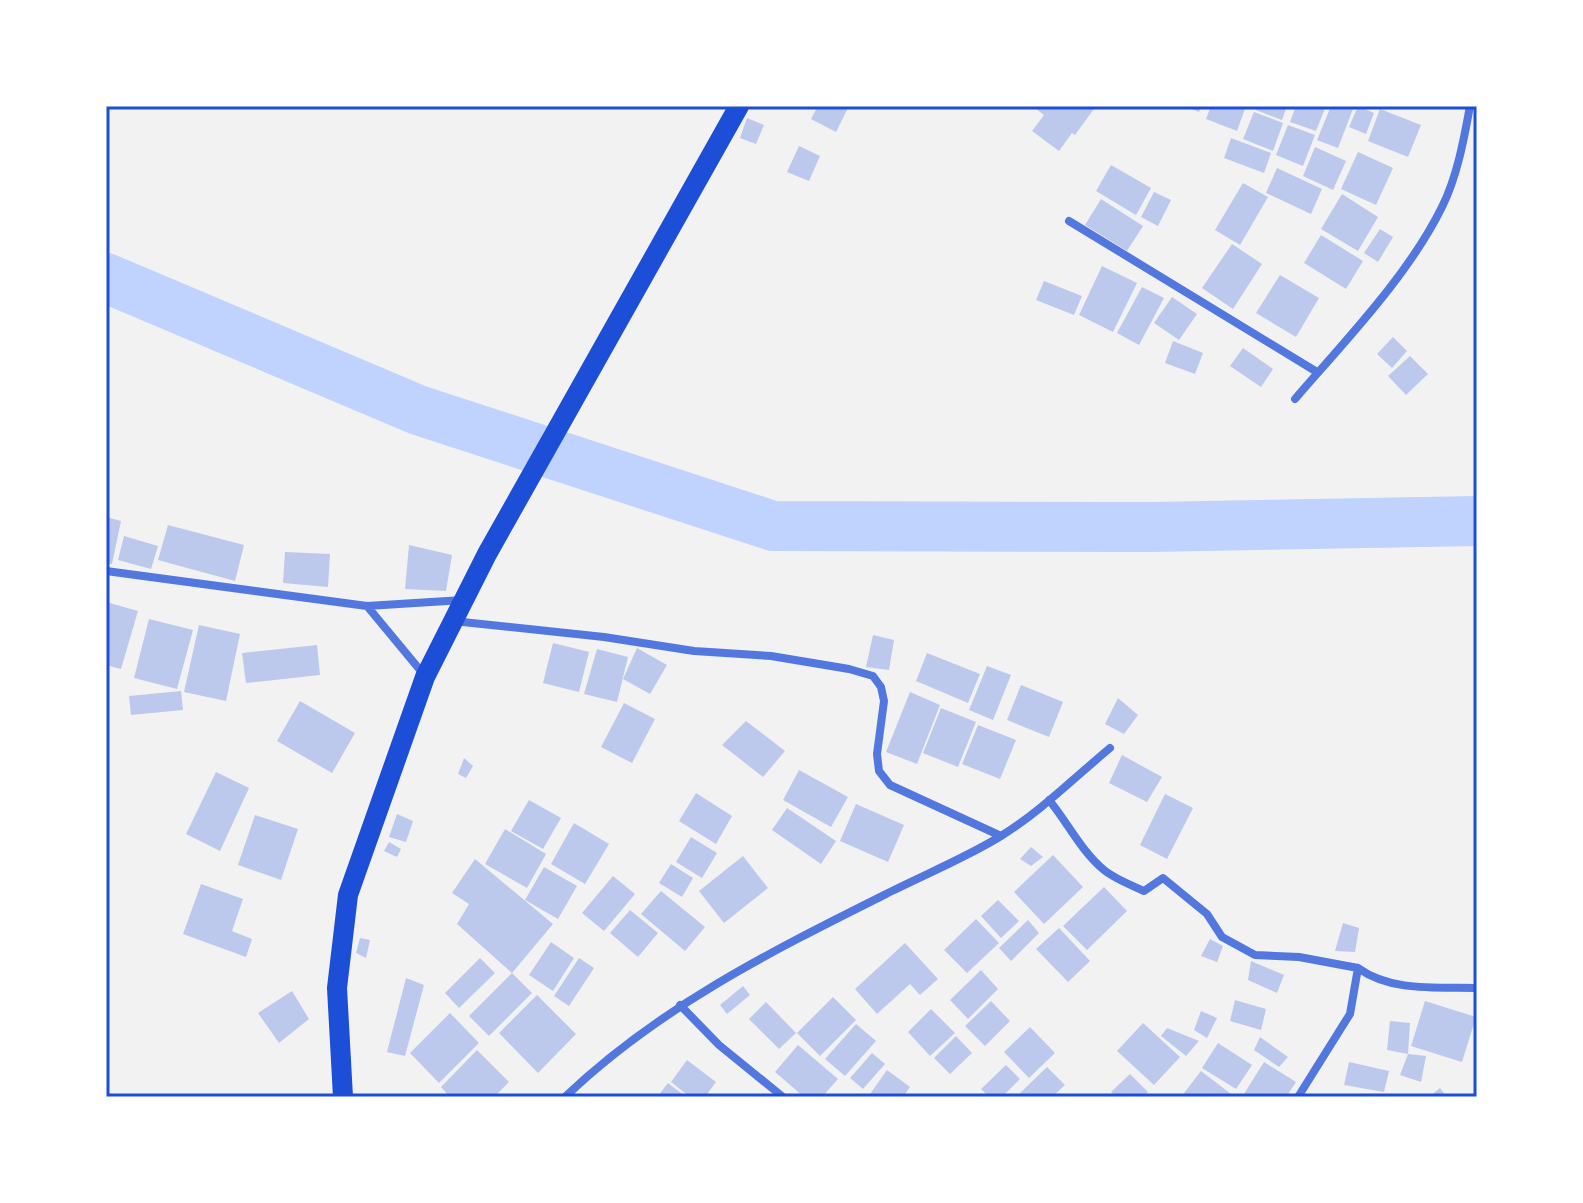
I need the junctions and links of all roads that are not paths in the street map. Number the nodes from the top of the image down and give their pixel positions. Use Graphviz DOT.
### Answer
graph roads {
  1 [pos="738,106"];
  2 [pos="1470,106"];
  3 [pos="1069,221"];
  4 [pos="1317,372"];
  5 [pos="1295,399"];
  6 [pos="106,571"];
  7 [pos="463,600"];
  8 [pos="367,606"];
  9 [pos="452,621"];
  10 [pos="425,677"];
  11 [pos="1110,748"];
  12 [pos="1049,800"];
  13 [pos="1001,836"];
  14 [pos="1358,968"];
  15 [pos="1477,988"];
  16 [pos="680,1005"];
  17 [pos="343,1097"];
  18 [pos="565,1097"];
  19 [pos="783,1097"];
  20 [pos="1298,1097"];
  1 -- 7 [label="highway"];
  2 -- 4 [label="street"];
  3 -- 4 [label="street"];
  4 -- 5 [label="street"];
  6 -- 8 [label="street"];
  7 -- 8 [label="street"];
  7 -- 9 [label="highway"];
  8 -- 10 [label="street"];
  9 -- 10 [label="highway"];
  9 -- 13 [label="street"];
  10 -- 17 [label="highway"];
  11 -- 12 [label="street"];
  12 -- 13 [label="street"];
  12 -- 14 [label="street"];
  13 -- 16 [label="street"];
  14 -- 15 [label="street"];
  14 -- 20 [label="street"];
  16 -- 18 [label="street"];
  16 -- 19 [label="street"];
}
